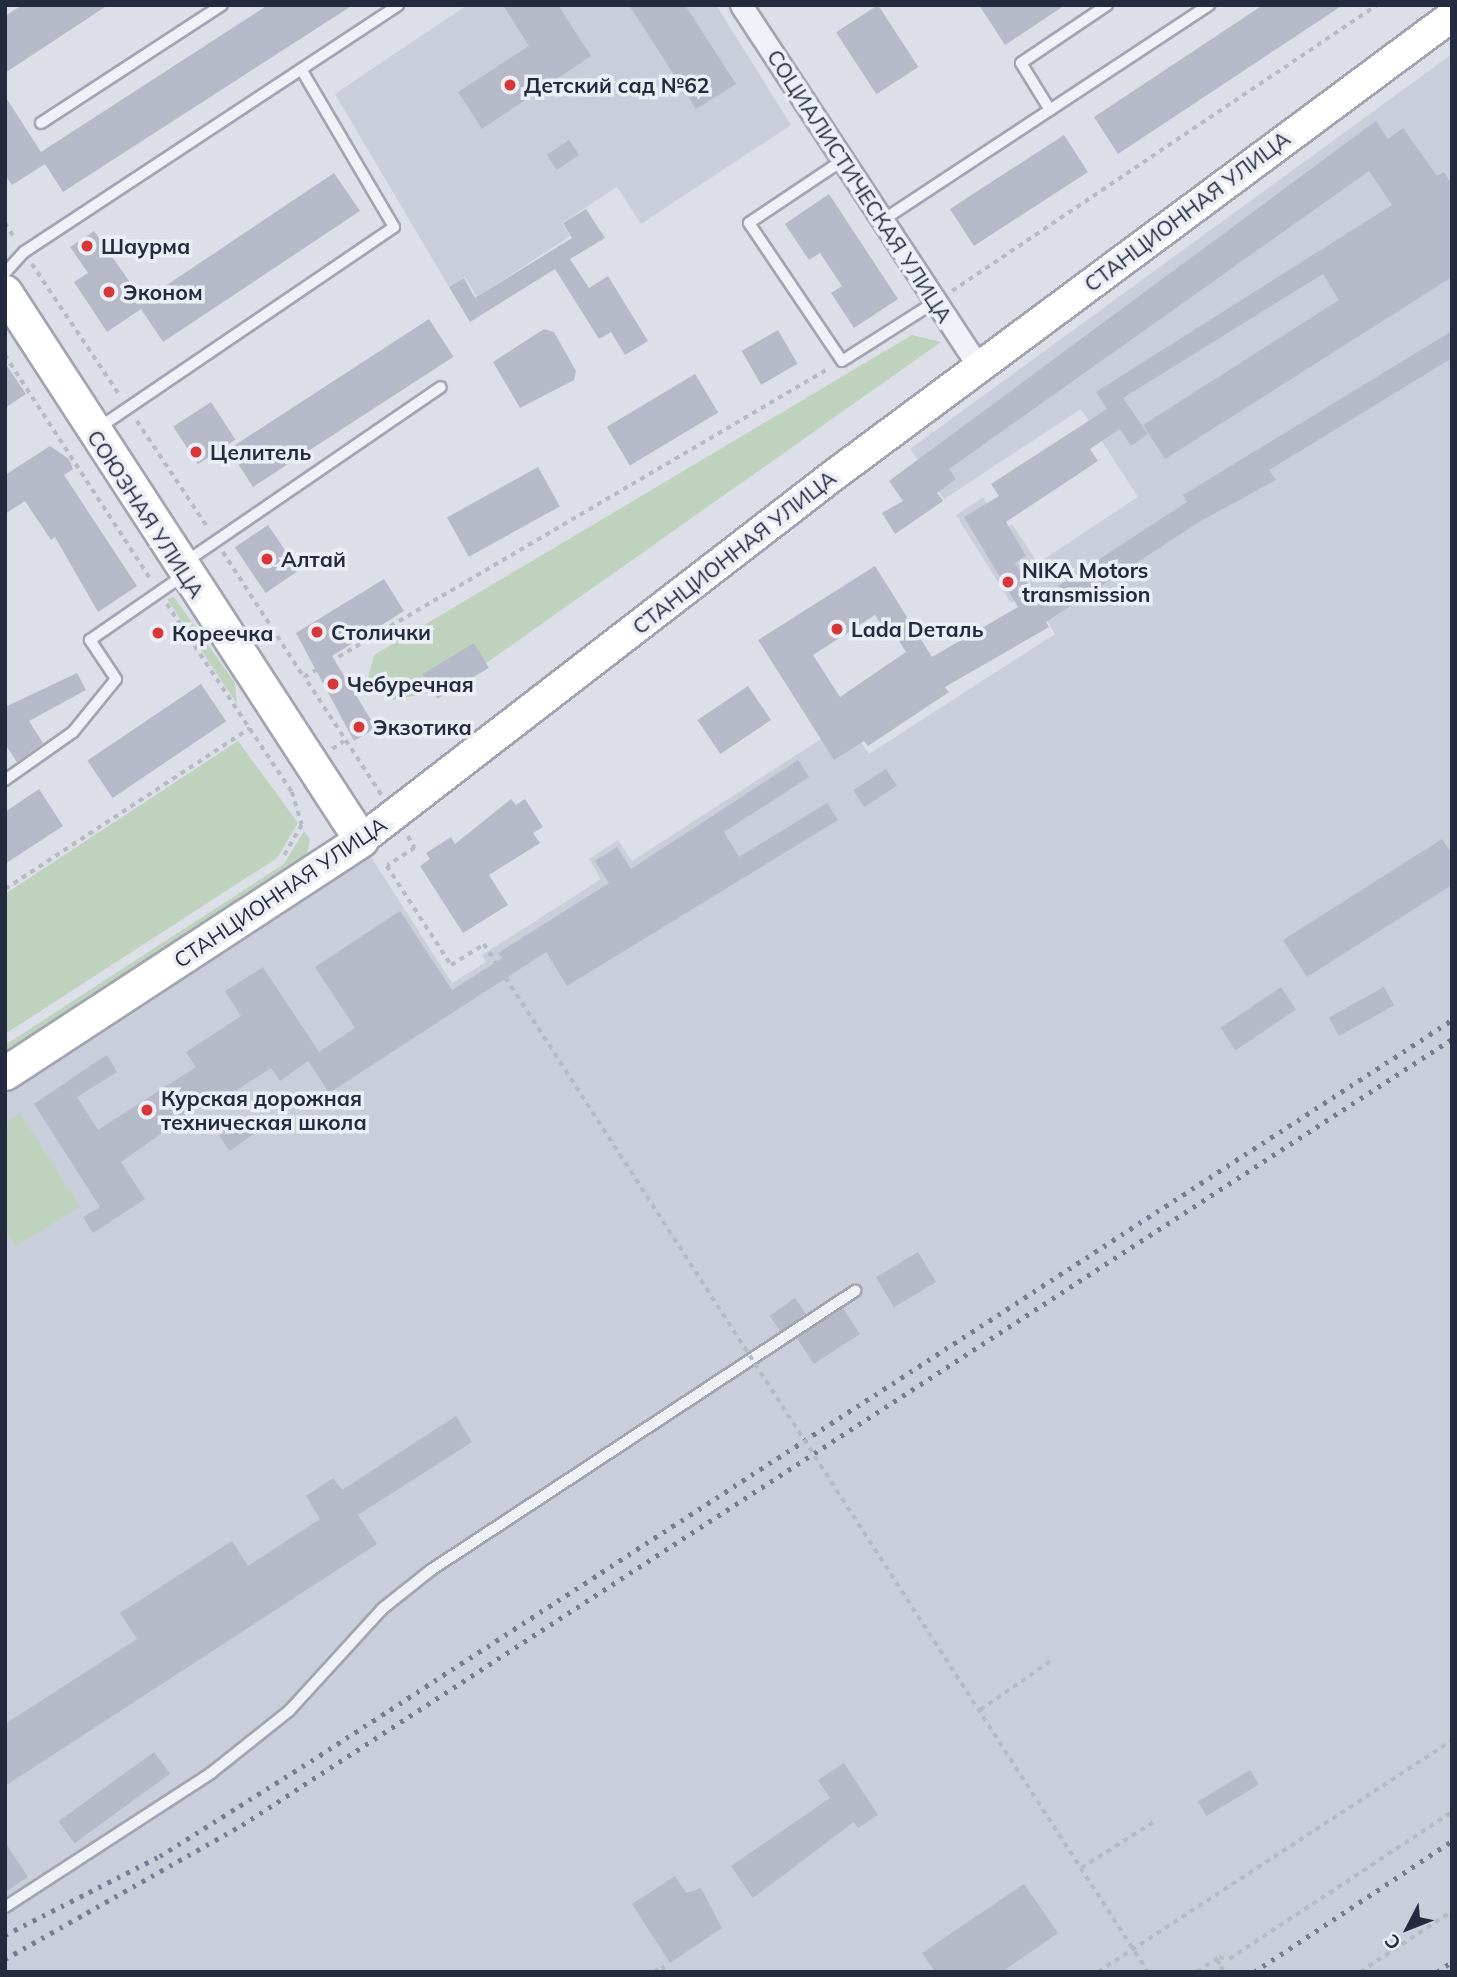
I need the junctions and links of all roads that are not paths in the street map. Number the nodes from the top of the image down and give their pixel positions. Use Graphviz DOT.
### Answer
graph roads {
  1 [pos="222,5"];
  2 [pos="398,5"];
  3 [pos="741,5"];
  4 [pos="1107,5"];
  5 [pos="1209,5"];
  6 [pos="1452,16"];
  7 [pos="301,69"];
  8 [pos="1050,110"];
  9 [pos="41,123"];
  10 [pos="843,160"];
  11 [pos="883,220"];
  12 [pos="5,273"];
  13 [pos="5,292"];
  14 [pos="935,302"];
  15 [pos="978,366"];
  16 [pos="441,387"];
  17 [pos="93,431"];
  18 [pos="174,577"];
  19 [pos="5,780"];
  20 [pos="360,840"];
  21 [pos="5,1073"];
  22 [pos="855,1291"];
  23 [pos="5,1906"];
  1 -- 9 [label="lane"];
  2 -- 7 [label="lane"];
  3 -- 10 [label="street, СОЦИАЛИСТИЧЕСКАЯ УЛИЦА"];
  4 -- 8 [label="lane"];
  5 -- 8 [label="lane"];
  6 -- 15 [label="main road, СТАНЦИОННАЯ УЛИЦА"];
  7 -- 12 [label="lane"];
  7 -- 17 [label="lane"];
  8 -- 11 [label="lane"];
  10 -- 11 [label="street, СОЦИАЛИСТИЧЕСКАЯ УЛИЦА"];
  10 -- 14 [label="lane"];
  11 -- 14 [label="street, СОЦИАЛИСТИЧЕСКАЯ УЛИЦА"];
  13 -- 17 [label="main road, СОЮЗНАЯ УЛИЦА"];
  14 -- 15 [label="street, СОЦИАЛИСТИЧЕСКАЯ УЛИЦА"];
  15 -- 20 [label="main road, СТАНЦИОННАЯ УЛИЦА"];
  16 -- 18 [label="lane"];
  17 -- 18 [label="main road, СОЮЗНАЯ УЛИЦА"];
  18 -- 19 [label="lane"];
  18 -- 20 [label="main road, СОЮЗНАЯ УЛИЦА"];
  20 -- 21 [label="main road, СТАНЦИОННАЯ УЛИЦА"];
  22 -- 23 [label="lane"];
}
